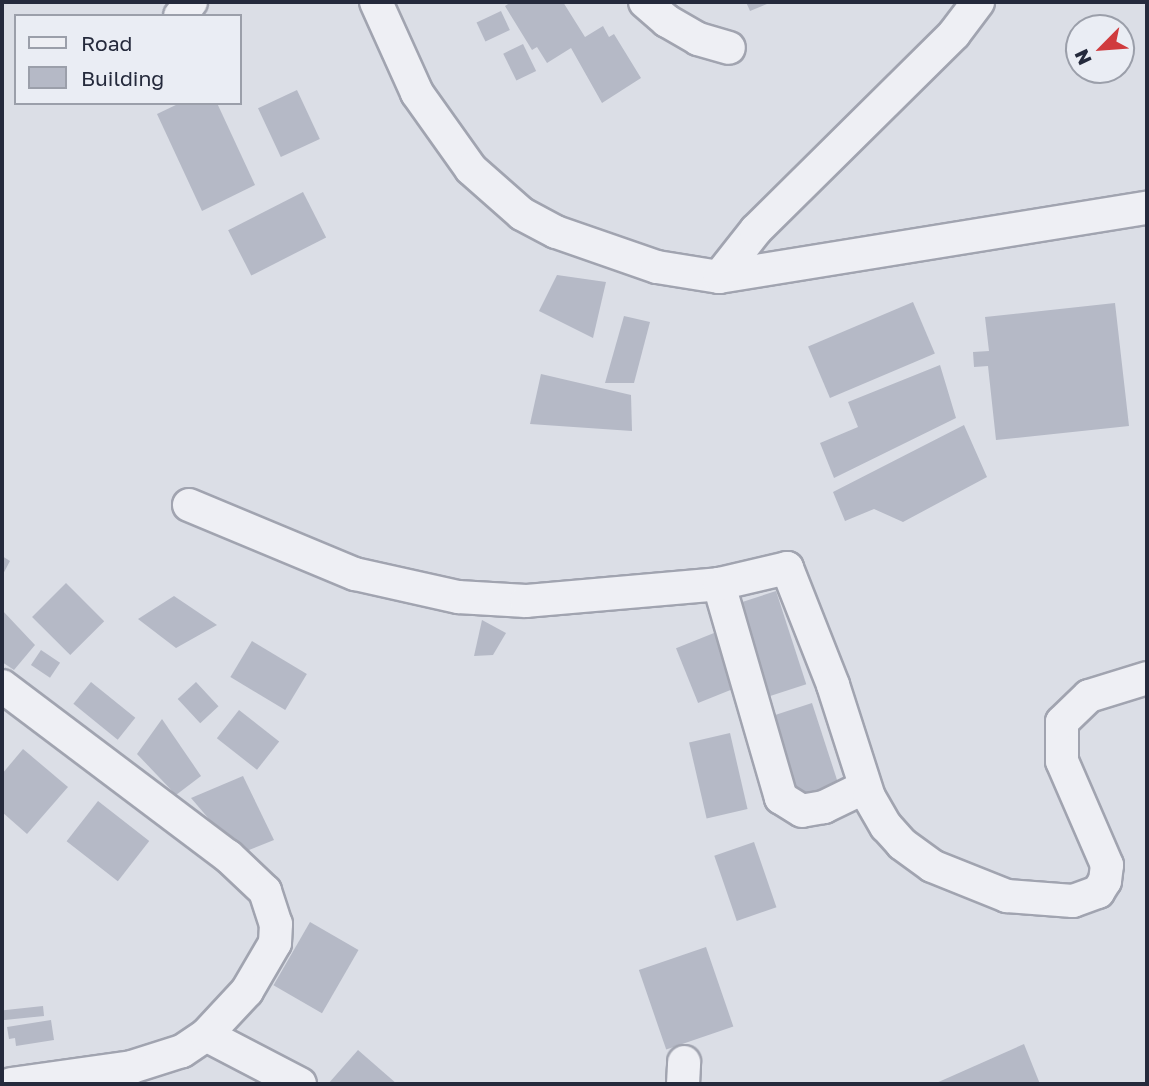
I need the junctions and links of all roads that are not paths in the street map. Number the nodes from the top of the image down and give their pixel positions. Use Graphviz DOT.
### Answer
graph roads {
  1 [pos="376,2"];
  2 [pos="645,2"];
  3 [pos="978,2"];
  4 [pos="729,48"];
  5 [pos="1147,208"];
  6 [pos="719,277"];
  7 [pos="189,505"];
  8 [pos="719,584"];
  9 [pos="1147,678"];
  10 [pos="2,686"];
  11 [pos="865,787"];
  12 [pos="206,1035"];
  13 [pos="133,1076"];
  14 [pos="11,1084"];
  15 [pos="300,1084"];
  1 -- 6 [label="street"];
  2 -- 4 [label="street"];
  3 -- 6 [label="street"];
  5 -- 6 [label="street"];
  7 -- 8 [label="street"];
  8 -- 11 [label="street"];
  8 -- 11 [label="street"];
  9 -- 11 [label="street"];
  10 -- 12 [label="street"];
  12 -- 13 [label="street"];
  12 -- 15 [label="street"];
  13 -- 14 [label="street"];
}
